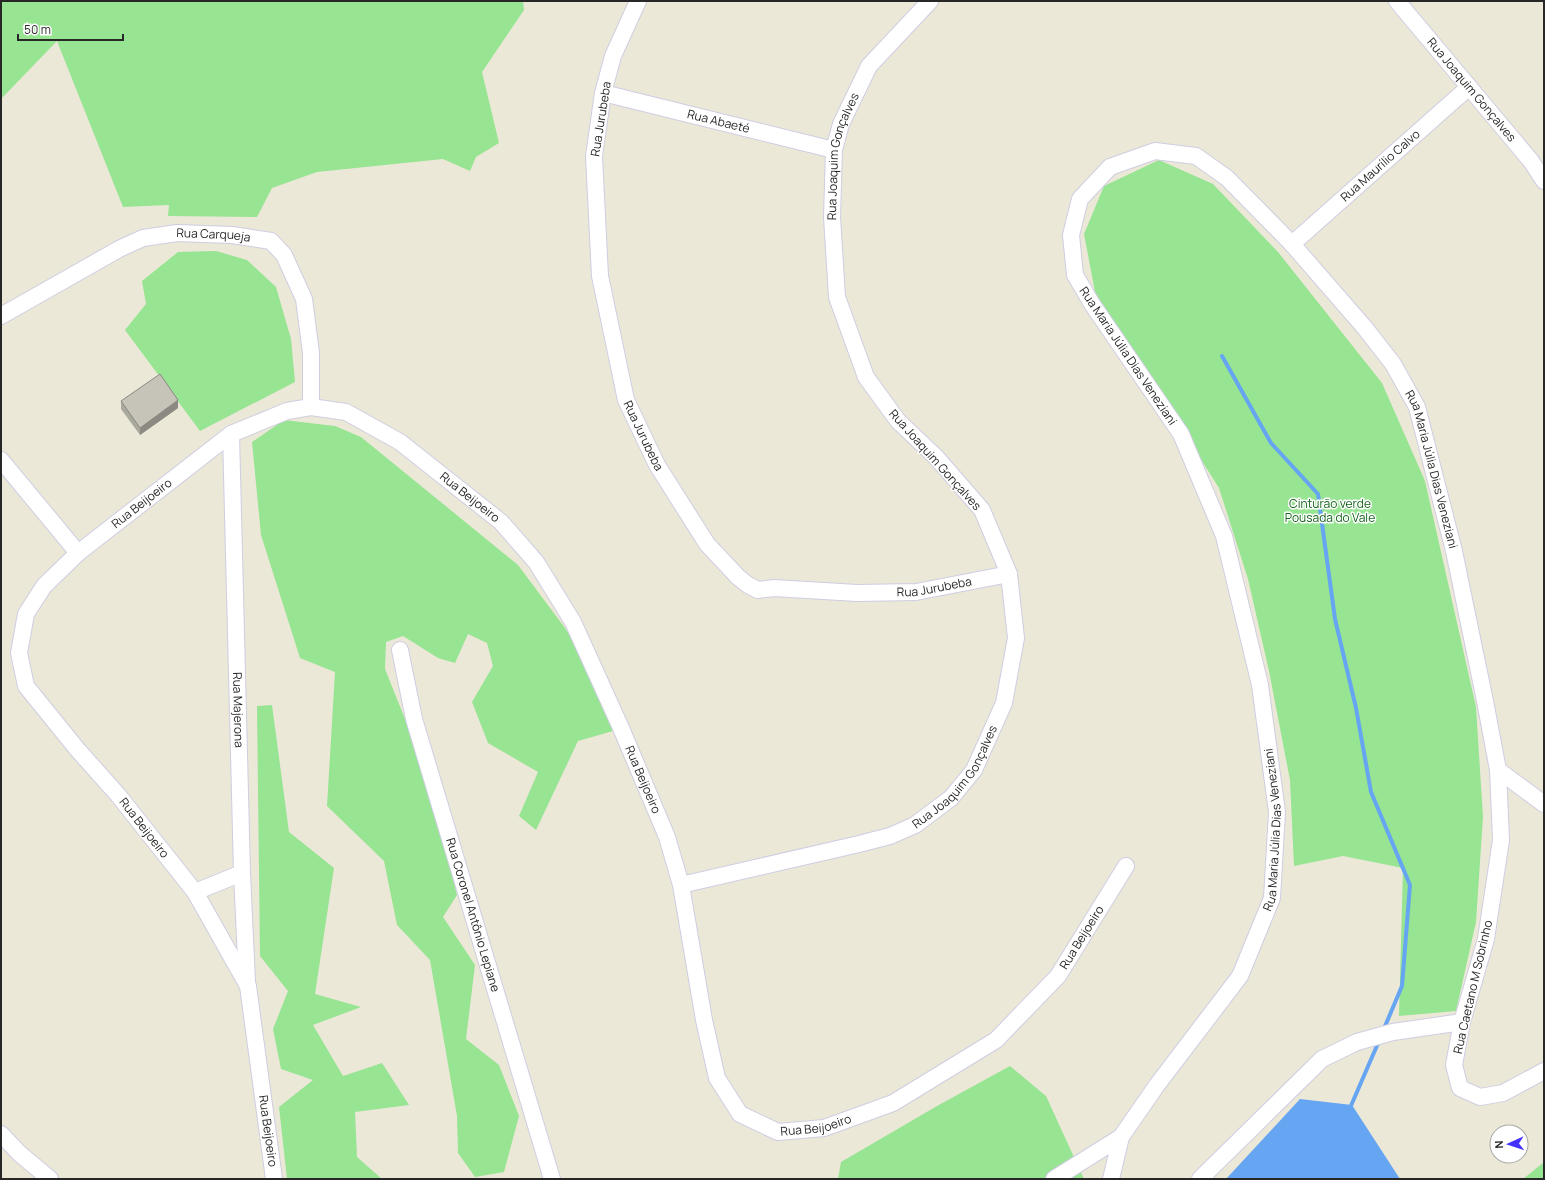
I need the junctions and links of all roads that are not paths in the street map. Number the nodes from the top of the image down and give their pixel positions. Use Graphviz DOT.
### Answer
graph roads {
  1 [pos="638,1"];
  2 [pos="930,1"];
  3 [pos="1397,1"];
  4 [pos="1469,87"];
  5 [pos="603,93"];
  6 [pos="834,150"];
  7 [pos="1544,181"];
  8 [pos="1292,244"];
  9 [pos="1,316"];
  10 [pos="311,407"];
  11 [pos="231,434"];
  12 [pos="1,460"];
  13 [pos="78,553"];
  14 [pos="1009,574"];
  15 [pos="400,650"];
  16 [pos="1498,770"];
  17 [pos="1544,804"];
  18 [pos="1126,866"];
  19 [pos="242,874"];
  20 [pos="681,885"];
  21 [pos="195,892"];
  22 [pos="248,986"];
  23 [pos="1462,1022"];
  24 [pos="1544,1071"];
  25 [pos="1,1134"];
  26 [pos="1121,1137"];
  27 [pos="50,1179"];
  28 [pos="274,1179"];
  29 [pos="552,1179"];
  30 [pos="1054,1179"];
  31 [pos="1111,1179"];
  32 [pos="1200,1179"];
  1 -- 5 [label="street, Rua Jurubeba"];
  2 -- 6 [label="street, Rua Joaquim Gonçalves"];
  3 -- 4 [label="street, Rua Joaquim Gonçalves"];
  4 -- 7 [label="street, Rua Joaquim Gonçalves"];
  4 -- 8 [label="street, Rua Maurílio Calvo"];
  5 -- 6 [label="street, Rua Abaeté"];
  5 -- 14 [label="street, Rua Jurubeba"];
  6 -- 14 [label="street, Rua Joaquim Gonçalves"];
  8 -- 16 [label="street, Rua Maria Júlia Dias Veneziani"];
  8 -- 26 [label="street, Rua Maria Júlia Dias Veneziani"];
  9 -- 10 [label="street, Rua Carqueja"];
  10 -- 11 [label="street, Rua Beijoeiro"];
  10 -- 20 [label="street, Rua Beijoeiro"];
  11 -- 13 [label="street, Rua Beijoeiro"];
  11 -- 19 [label="street, Rua Majerona"];
  12 -- 13 [label="street"];
  13 -- 21 [label="street, Rua Beijoeiro"];
  14 -- 20 [label="street, Rua Joaquim Gonçalves"];
  15 -- 29 [label="street, Rua Coronel Antônio Lepiane"];
  16 -- 17 [label="street"];
  16 -- 23 [label="street, Rua Caetano M Sobrinho"];
  18 -- 20 [label="street, Rua Beijoeiro"];
  19 -- 21 [label="street"];
  19 -- 22 [label="street, Rua Majerona"];
  21 -- 22 [label="street, Rua Beijoeiro"];
  22 -- 28 [label="street, Rua Beijoeiro"];
  23 -- 24 [label="street, Rua Caetano M Sobrinho"];
  23 -- 32 [label="street"];
  25 -- 27 [label="street"];
  26 -- 30 [label="street"];
  26 -- 31 [label="street"];
}
